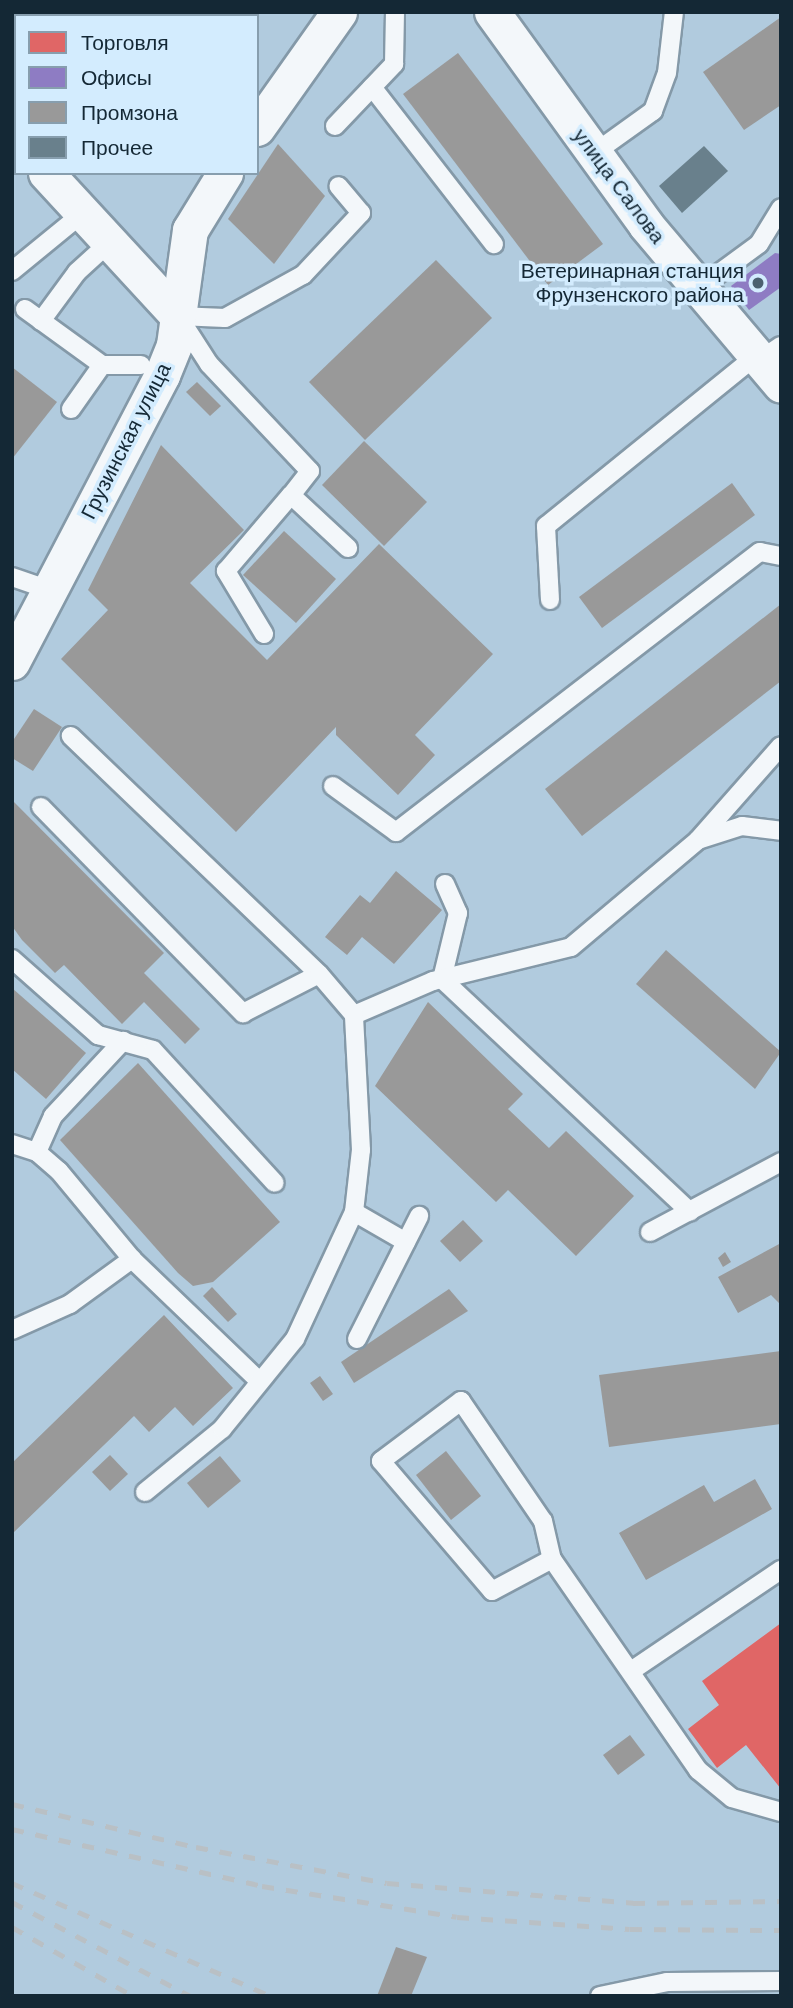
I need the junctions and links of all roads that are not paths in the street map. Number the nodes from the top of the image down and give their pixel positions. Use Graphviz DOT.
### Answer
graph roads {
  1 [pos="339,12"];
  2 [pos="395,12"];
  3 [pos="492,12"];
  4 [pos="674,12"];
  5 [pos="372,87"];
  6 [pos="259,125"];
  7 [pos="335,126"];
  8 [pos="593,154"];
  9 [pos="48,175"];
  10 [pos="224,175"];
  11 [pos="338,186"];
  12 [pos="781,208"];
  13 [pos="85,212"];
  14 [pos="112,240"];
  15 [pos="494,244"];
  16 [pos="12,271"];
  17 [pos="699,288"];
  18 [pos="24,309"];
  19 [pos="178,316"];
  20 [pos="41,321"];
  21 [pos="769,362"];
  22 [pos="102,365"];
  23 [pos="141,365"];
  24 [pos="71,409"];
  25 [pos="291,495"];
  26 [pos="348,548"];
  27 [pos="781,556"];
  28 [pos="12,576"];
  29 [pos="50,590"];
  30 [pos="550,600"];
  31 [pos="264,634"];
  32 [pos="12,662"];
  33 [pos="71,736"];
  34 [pos="781,746"];
  35 [pos="333,786"];
  36 [pos="41,807"];
  37 [pos="781,831"];
  38 [pos="698,840"];
  39 [pos="445,884"];
  40 [pos="12,958"];
  41 [pos="319,974"];
  42 [pos="442,979"];
  43 [pos="354,1015"];
  44 [pos="123,1041"];
  45 [pos="12,1144"];
  46 [pos="37,1152"];
  47 [pos="781,1161"];
  48 [pos="275,1183"];
  49 [pos="354,1212"];
  50 [pos="690,1212"];
  51 [pos="419,1216"];
  52 [pos="650,1232"];
  53 [pos="406,1242"];
  54 [pos="132,1259"];
  55 [pos="12,1330"];
  56 [pos="357,1339"];
  57 [pos="257,1379"];
  58 [pos="145,1492"];
  59 [pos="552,1559"];
  60 [pos="781,1570"];
  61 [pos="631,1671"];
  62 [pos="781,1812"];
  63 [pos="781,1981"];
  64 [pos="600,1996"];
  1 -- 6 [label="street"];
  2 -- 5 [label="lane"];
  3 -- 8 [label="street, улица Салова"];
  4 -- 8 [label="lane"];
  5 -- 7 [label="lane"];
  5 -- 15 [label="lane"];
  8 -- 17 [label="street, улица Салова"];
  9 -- 13 [label="street"];
  10 -- 19 [label="street, Грузинская улица"];
  11 -- 19 [label="lane"];
  12 -- 17 [label="lane"];
  13 -- 14 [label="street"];
  13 -- 16 [label="lane"];
  14 -- 19 [label="street"];
  14 -- 20 [label="lane"];
  17 -- 21 [label="street, улица Салова"];
  18 -- 20 [label="lane"];
  19 -- 25 [label="lane"];
  19 -- 29 [label="street, Грузинская улица"];
  20 -- 22 [label="lane"];
  21 -- 30 [label="lane"];
  22 -- 23 [label="lane"];
  22 -- 24 [label="lane"];
  25 -- 26 [label="lane"];
  25 -- 31 [label="lane"];
  27 -- 35 [label="lane"];
  28 -- 29 [label="lane"];
  29 -- 32 [label="street, Грузинская улица"];
  33 -- 41 [label="lane"];
  34 -- 38 [label="lane"];
  36 -- 41 [label="lane"];
  37 -- 38 [label="lane"];
  38 -- 42 [label="lane"];
  39 -- 42 [label="lane"];
  40 -- 44 [label="lane"];
  41 -- 43 [label="lane"];
  42 -- 43 [label="lane"];
  42 -- 50 [label="lane"];
  43 -- 49 [label="lane"];
  44 -- 46 [label="lane"];
  44 -- 48 [label="lane"];
  45 -- 46 [label="lane"];
  46 -- 54 [label="lane"];
  47 -- 50 [label="lane"];
  49 -- 53 [label="lane"];
  49 -- 57 [label="lane"];
  50 -- 52 [label="lane"];
  51 -- 53 [label="lane"];
  53 -- 56 [label="lane"];
  54 -- 55 [label="lane"];
  54 -- 57 [label="lane"];
  57 -- 58 [label="lane"];
  59 -- 59 [label="lane"];
  59 -- 61 [label="lane"];
  60 -- 61 [label="lane"];
  61 -- 62 [label="lane"];
  63 -- 64 [label="lane"];
}
